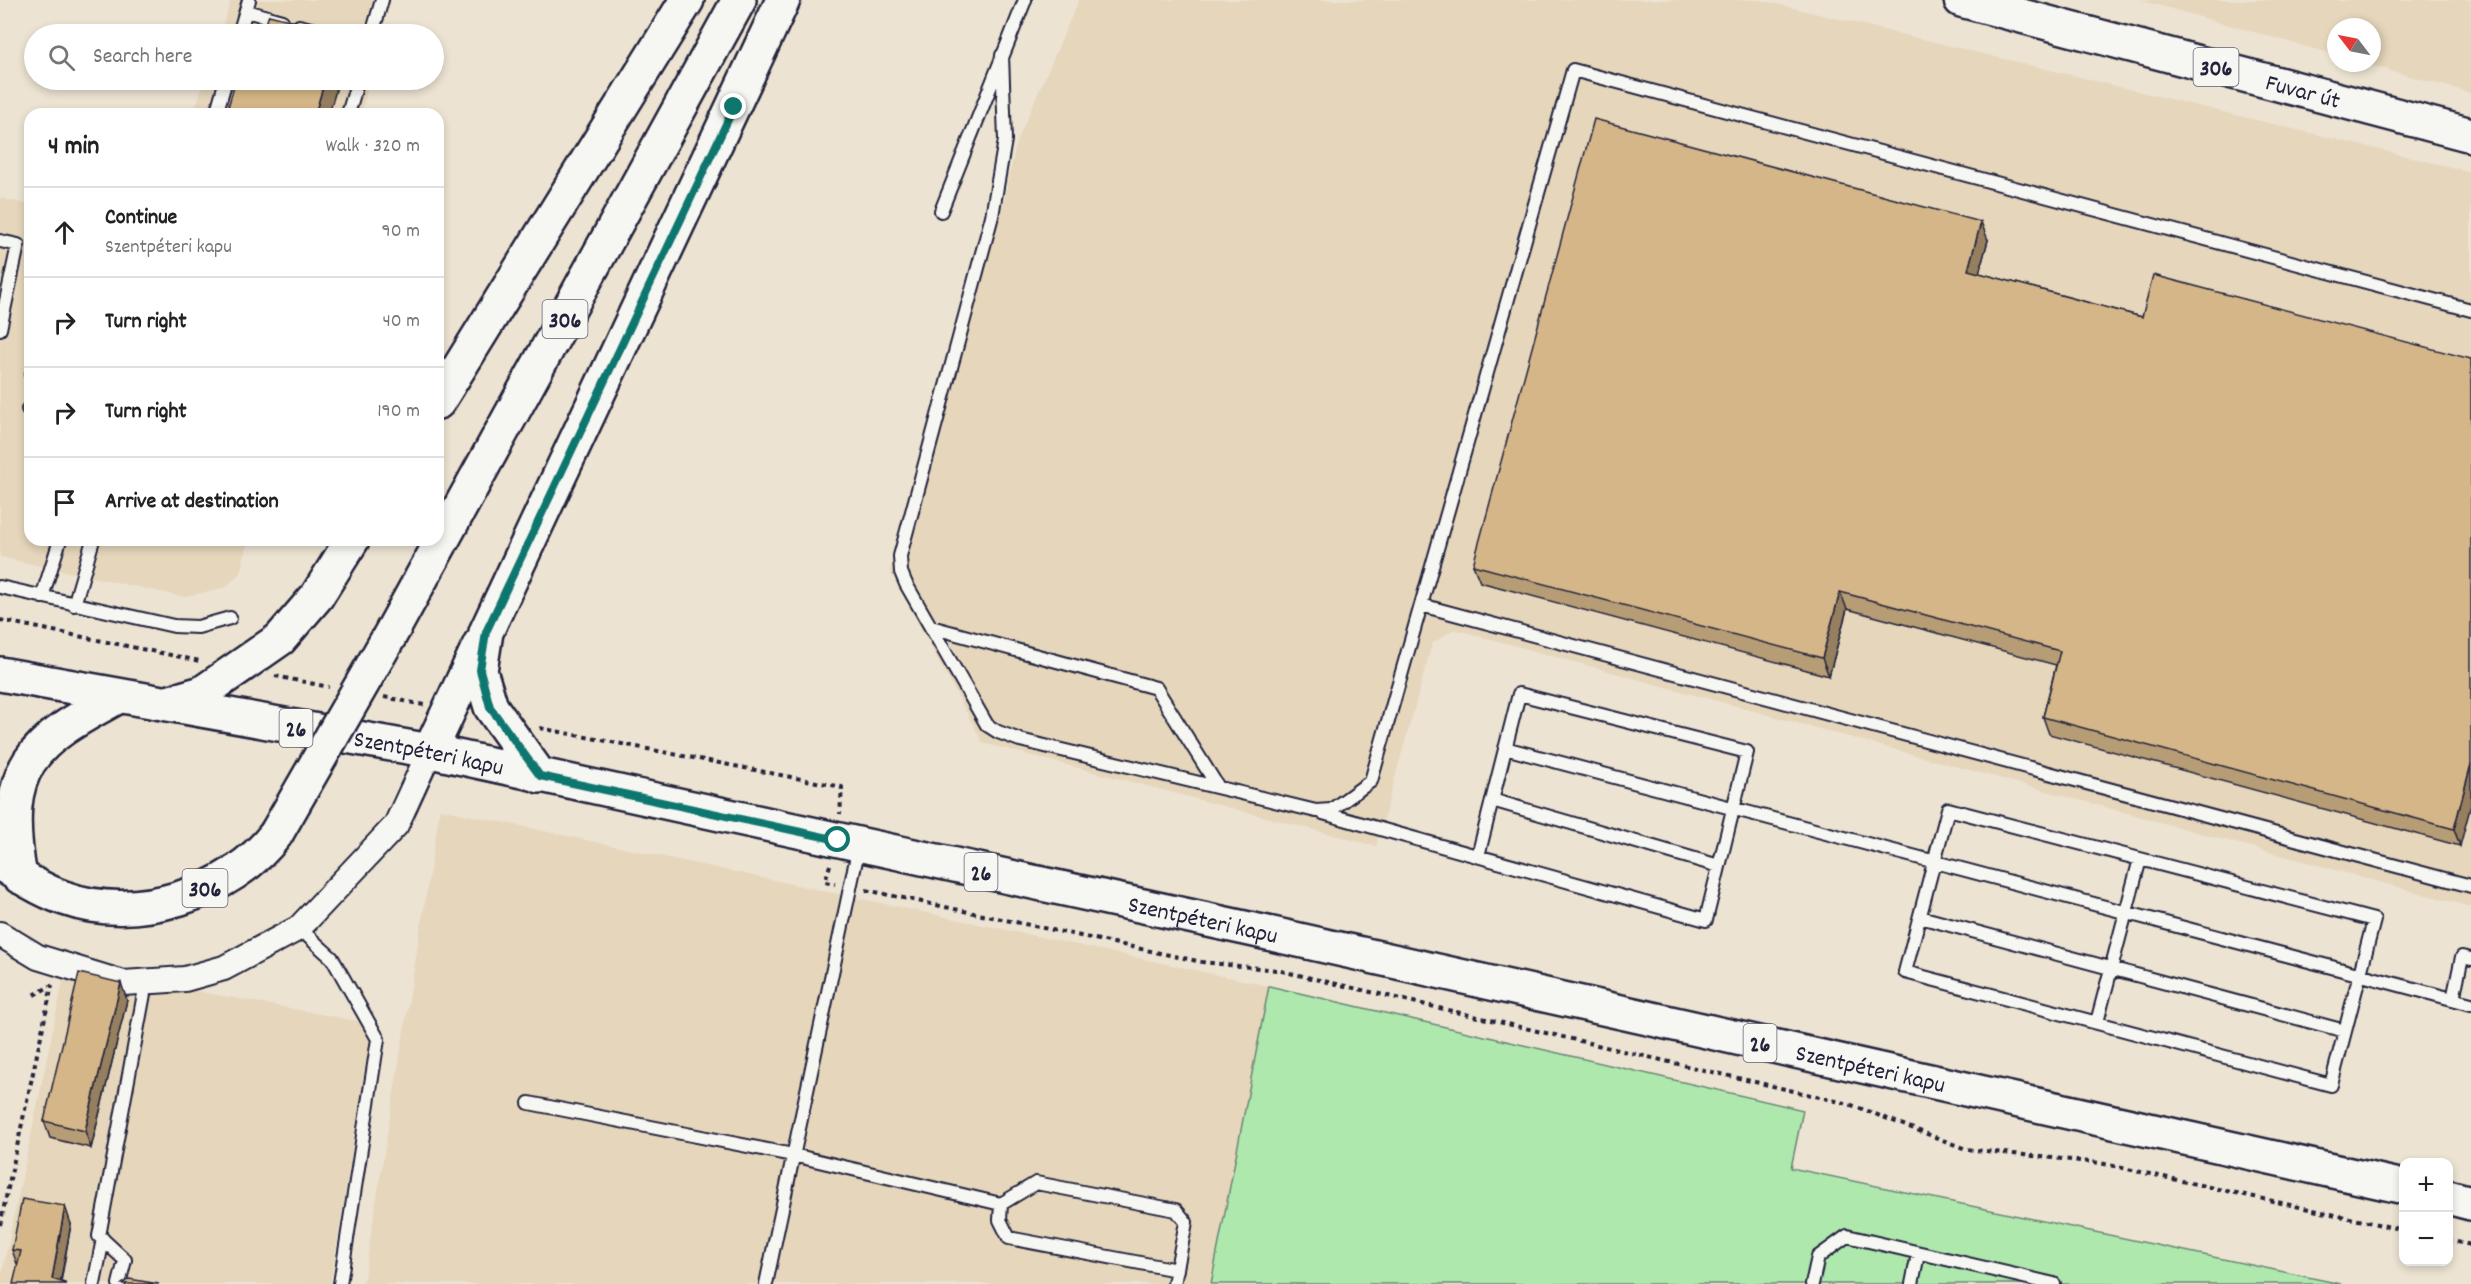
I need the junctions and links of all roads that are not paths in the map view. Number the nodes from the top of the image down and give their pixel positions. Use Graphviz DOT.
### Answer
graph roads {
  1 [pos="382,0"];
  2 [pos="687,0"];
  3 [pos="739,0"];
  4 [pos="783,0"];
  5 [pos="1025,0"];
  6 [pos="1961,0"];
  7 [pos="248,6"];
  8 [pos="242,24"];
  9 [pos="301,24"];
  10 [pos="375,24"];
  11 [pos="1002,55"];
  12 [pos="223,90"];
  13 [pos="355,90"];
  14 [pos="218,108"];
  15 [pos="350,108"];
  16 [pos="2471,135"];
  17 [pos="941,211"];
  18 [pos="0,241"];
  19 [pos="2471,310"];
  20 [pos="0,329"];
  21 [pos="444,392"];
  22 [pos="444,537"];
  23 [pos="58,546"];
  24 [pos="91,546"];
  25 [pos="348,546"];
  26 [pos="439,546"];
  27 [pos="0,587"];
  28 [pos="42,597"];
  29 [pos="74,604"];
  30 [pos="1421,605"];
  31 [pos="230,618"];
  32 [pos="930,627"];
  33 [pos="486,632"];
  34 [pos="0,674"];
  35 [pos="119,696"];
  36 [pos="162,704"];
  37 [pos="1505,748"];
  38 [pos="430,751"];
  39 [pos="540,776"];
  40 [pos="1218,788"];
  41 [pos="1492,800"];
  42 [pos="1734,808"];
  43 [pos="1316,811"];
  44 [pos="859,845"];
  45 [pos="1478,856"];
  46 [pos="2140,859"];
  47 [pos="1934,861"];
  48 [pos="1719,866"];
  49 [pos="10,870"];
  50 [pos="2471,886"];
  51 [pos="2126,912"];
  52 [pos="1920,916"];
  53 [pos="299,928"];
  54 [pos="0,934"];
  55 [pos="2471,959"];
  56 [pos="2111,968"];
  57 [pos="2360,974"];
  58 [pos="146,983"];
  59 [pos="2453,999"];
  60 [pos="2471,1004"];
  61 [pos="2097,1022"];
  62 [pos="2345,1031"];
  63 [pos="530,1103"];
  64 [pos="794,1155"];
  65 [pos="2399,1186"];
  66 [pos="2453,1198"];
  67 [pos="2471,1203"];
  68 [pos="1001,1204"];
  69 [pos="104,1239"];
  70 [pos="1918,1254"];
  71 [pos="1177,1270"];
  72 [pos="2034,1282"];
  73 [pos="94,1284"];
  74 [pos="119,1284"];
  75 [pos="340,1284"];
  76 [pos="766,1284"];
  77 [pos="1174,1284"];
  78 [pos="1812,1284"];
  79 [pos="1912,1284"];
  80 [pos="2054,1284"];
  1 -- 10 [label="lane"];
  2 -- 21 [label="main road"];
  3 -- 22 [label="main road, 306, bridge"];
  4 -- 33 [label="main road"];
  5 -- 11 [label="lane"];
  6 -- 16 [label="main road, Fuvar út / 306"];
  7 -- 8 [label="lane"];
  7 -- 9 [label="lane"];
  11 -- 17 [label="lane"];
  11 -- 32 [label="lane"];
  12 -- 14 [label="lane"];
  13 -- 15 [label="lane"];
  18 -- 20 [label="lane"];
  19 -- 30 [label="lane"];
  23 -- 28 [label="lane"];
  24 -- 29 [label="lane"];
  25 -- 36 [label="main road"];
  26 -- 49 [label="main road, 306, bridge"];
  27 -- 28 [label="lane"];
  28 -- 29 [label="lane"];
  29 -- 31 [label="lane"];
  30 -- 43 [label="lane"];
  30 -- 50 [label="lane"];
  32 -- 40 [label="lane"];
  32 -- 40 [label="lane"];
  33 -- 38 [label="main road"];
  33 -- 39 [label="main road"];
  34 -- 35 [label="main road, Szentpéteri kapu / 26"];
  35 -- 36 [label="main road, Szentpéteri kapu / 26"];
  35 -- 49 [label="main road"];
  36 -- 38 [label="main road, Szentpéteri kapu / 26"];
  37 -- 41 [label="lane"];
  37 -- 42 [label="lane"];
  37 -- 42 [label="lane"];
  38 -- 39 [label="main road, Szentpéteri kapu / 26"];
  38 -- 53 [label="street"];
  39 -- 44 [label="main road, Szentpéteri kapu / 26"];
  40 -- 43 [label="lane"];
  41 -- 45 [label="lane"];
  41 -- 48 [label="lane"];
  42 -- 47 [label="lane"];
  42 -- 48 [label="lane"];
  43 -- 45 [label="lane"];
  44 -- 64 [label="lane"];
  44 -- 65 [label="main road, Szentpéteri kapu / 26"];
  45 -- 48 [label="lane"];
  46 -- 47 [label="lane"];
  46 -- 51 [label="lane"];
  46 -- 57 [label="lane"];
  47 -- 51 [label="lane"];
  47 -- 52 [label="lane"];
  51 -- 56 [label="lane"];
  51 -- 57 [label="lane"];
  52 -- 56 [label="lane"];
  52 -- 61 [label="lane"];
  53 -- 58 [label="street"];
  53 -- 75 [label="lane"];
  54 -- 58 [label="street"];
  55 -- 59 [label="lane"];
  56 -- 61 [label="lane"];
  56 -- 62 [label="lane"];
  57 -- 59 [label="lane"];
  57 -- 62 [label="lane"];
  58 -- 69 [label="lane"];
  59 -- 60 [label="lane"];
  61 -- 62 [label="lane"];
  63 -- 64 [label="lane"];
  64 -- 68 [label="lane"];
  64 -- 76 [label="lane"];
  66 -- 67 [label="main road"];
  68 -- 71 [label="lane"];
  68 -- 71 [label="lane"];
  69 -- 73 [label="lane"];
  69 -- 74 [label="lane"];
  70 -- 72 [label="lane"];
  70 -- 78 [label="lane"];
  70 -- 79 [label="lane"];
  71 -- 77 [label="lane"];
  72 -- 80 [label="lane"];
}
